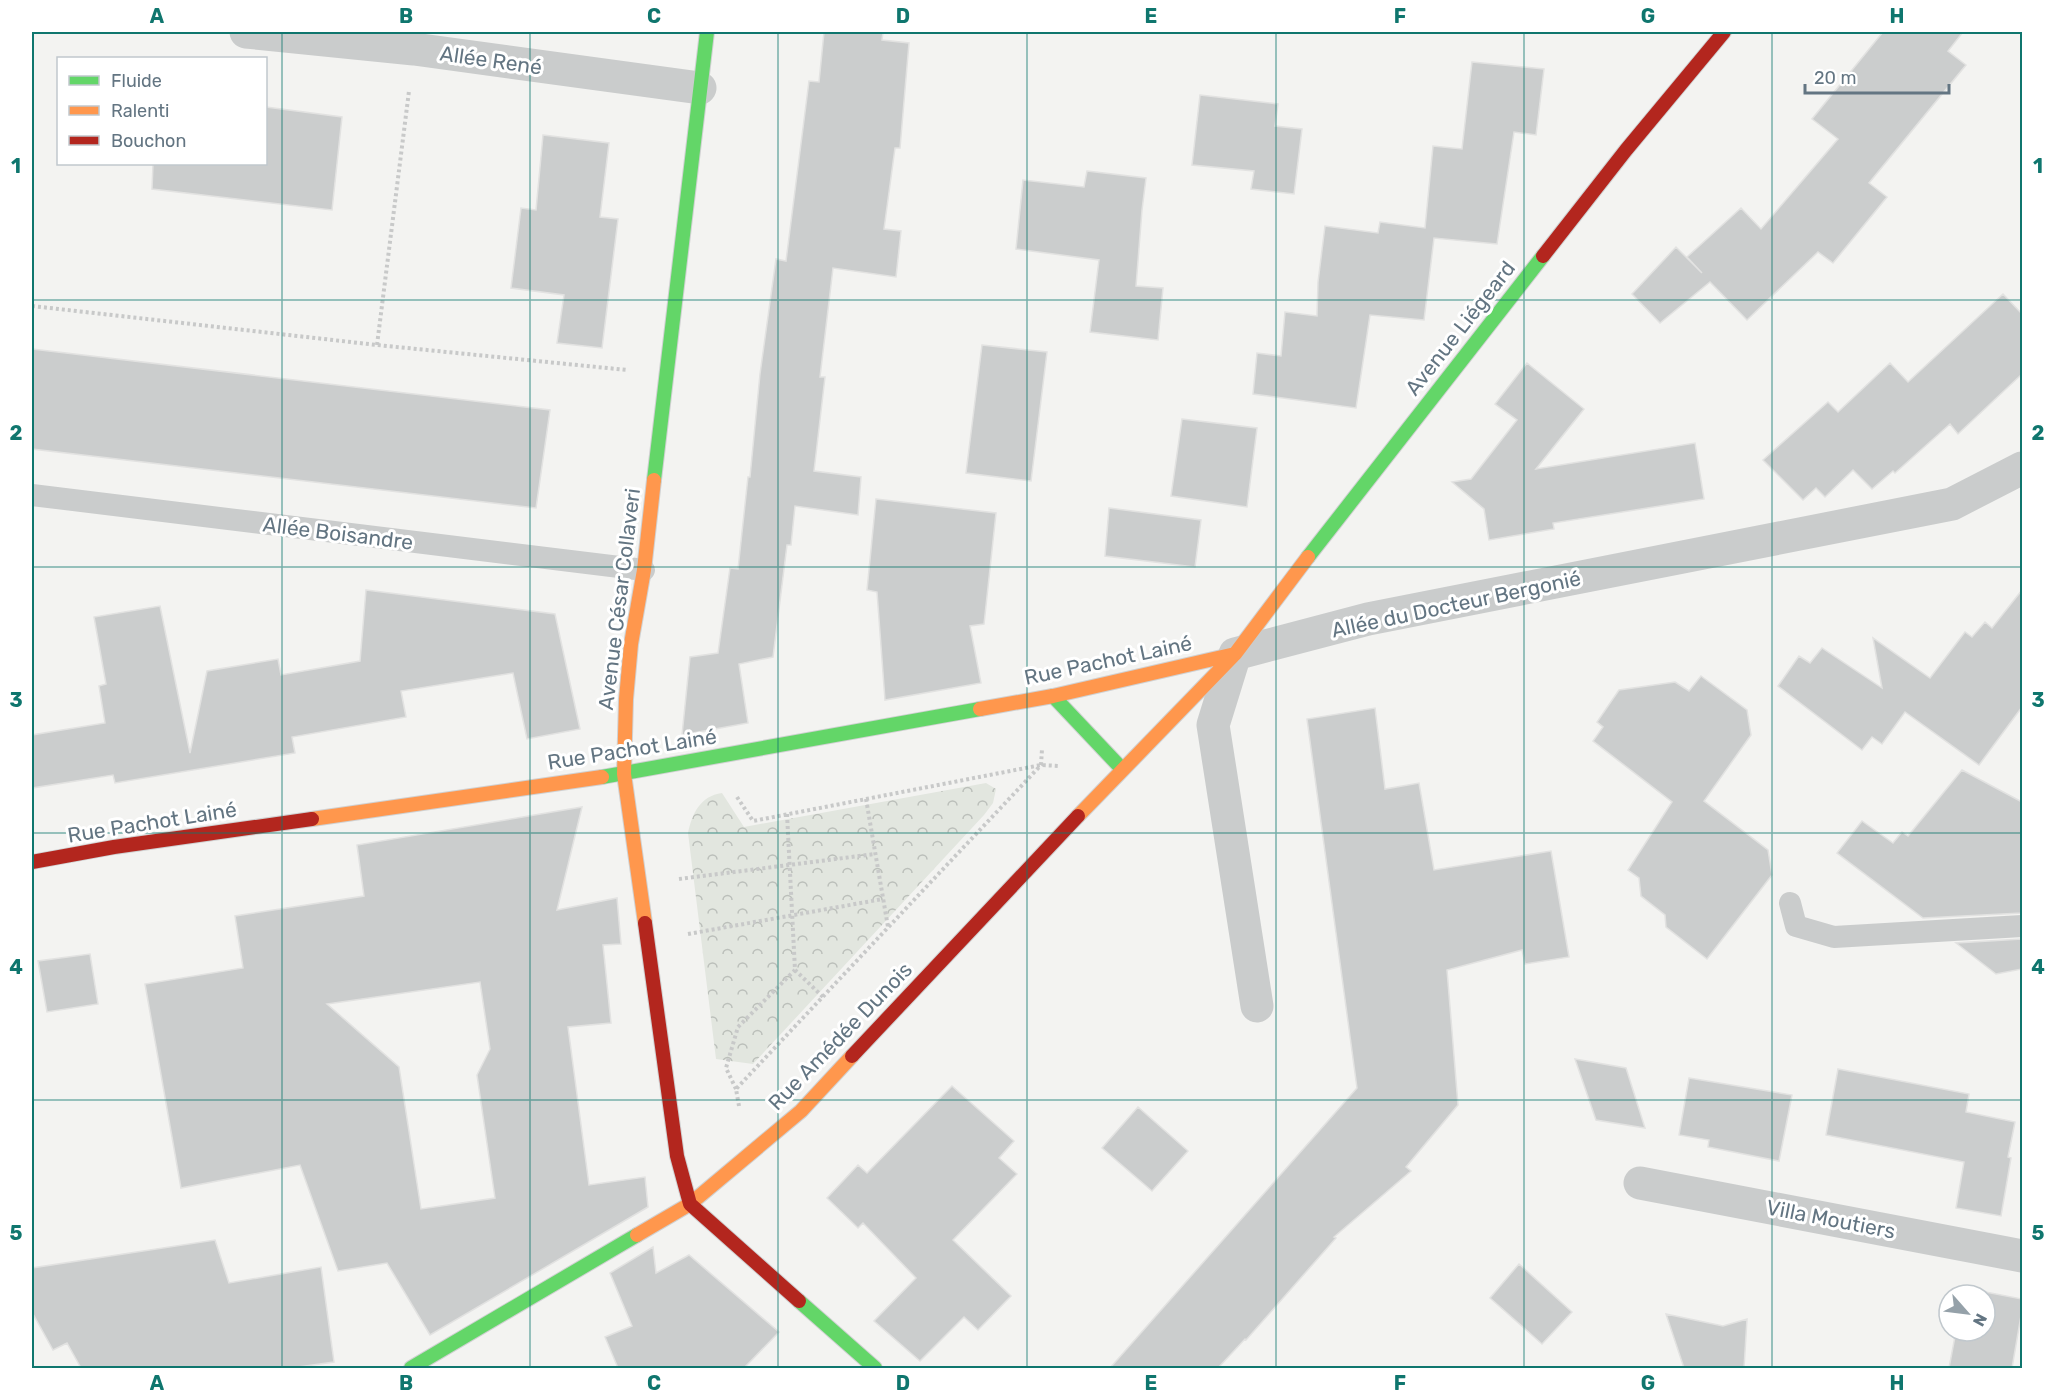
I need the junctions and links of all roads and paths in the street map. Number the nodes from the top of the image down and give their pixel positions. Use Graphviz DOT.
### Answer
graph roads {
  1 [pos="246,32"];
  2 [pos="706,32"];
  3 [pos="1724,32"];
  4 [pos="414,49"];
  5 [pos="700,88"];
  6 [pos="32,306"];
  7 [pos="376,345"];
  8 [pos="666,374"];
  9 [pos="2022,468"];
  10 [pos="32,495"];
  11 [pos="644,570"];
  12 [pos="1235,654"];
  13 [pos="1046,697"];
  14 [pos="714,757"];
  15 [pos="1041,765"];
  16 [pos="1121,771"];
  17 [pos="624,774"];
  18 [pos="866,798"];
  19 [pos="787,814"];
  20 [pos="875,855"];
  21 [pos="32,862"];
  22 [pos="789,866"];
  23 [pos="677,879"];
  24 [pos="883,899"];
  25 [pos="1790,903"];
  26 [pos="792,914"];
  27 [pos="2022,926"];
  28 [pos="888,927"];
  29 [pos="686,934"];
  30 [pos="795,970"];
  31 [pos="823,997"];
  32 [pos="1257,1006"];
  33 [pos="736,1089"];
  34 [pos="750,1154"];
  35 [pos="1640,1183"];
  36 [pos="690,1204"];
  37 [pos="2022,1256"];
  38 [pos="411,1368"];
  39 [pos="875,1368"];
  1 -- 4 [label="street, Allée René"];
  2 -- 5 [label="street, Avenue César Collaveri"];
  3 -- 12 [label="street, Avenue Liégeard"];
  4 -- 5 [label="street, Allée René"];
  4 -- 7 [label="path"];
  5 -- 8 [label="street, Avenue César Collaveri"];
  6 -- 7 [label="path"];
  7 -- 8 [label="path"];
  8 -- 11 [label="street, Avenue César Collaveri"];
  9 -- 12 [label="street, Allée du Docteur Bergonié"];
  10 -- 11 [label="lane, Allée Boisandre"];
  11 -- 17 [label="street, Avenue César Collaveri"];
  12 -- 13 [label="street, Rue Pachot Lainé"];
  12 -- 16 [label="street, Rue Amédée Dunois"];
  12 -- 32 [label="street"];
  13 -- 14 [label="street, Rue Pachot Lainé"];
  13 -- 15 [label="path"];
  13 -- 16 [label="street"];
  14 -- 17 [label="street, Rue Pachot Lainé"];
  14 -- 19 [label="path"];
  15 -- 16 [label="path"];
  15 -- 18 [label="path"];
  15 -- 28 [label="path"];
  16 -- 34 [label="street, Rue Amédée Dunois"];
  17 -- 21 [label="street, Rue Pachot Lainé"];
  17 -- 36 [label="street, Avenue César Collaveri"];
  18 -- 19 [label="path"];
  18 -- 20 [label="path"];
  19 -- 22 [label="path"];
  20 -- 22 [label="path"];
  20 -- 24 [label="path"];
  22 -- 23 [label="path"];
  22 -- 26 [label="path"];
  24 -- 26 [label="path"];
  24 -- 28 [label="path"];
  25 -- 27 [label="lane"];
  26 -- 29 [label="path"];
  26 -- 30 [label="path"];
  28 -- 31 [label="path"];
  30 -- 31 [label="path"];
  30 -- 33 [label="path"];
  31 -- 33 [label="path"];
  33 -- 34 [label="path"];
  34 -- 36 [label="street, Rue Amédée Dunois"];
  35 -- 37 [label="street, Villa Moutiers"];
  36 -- 38 [label="street, Rue Amédée Dunois"];
  36 -- 39 [label="street"];
}
